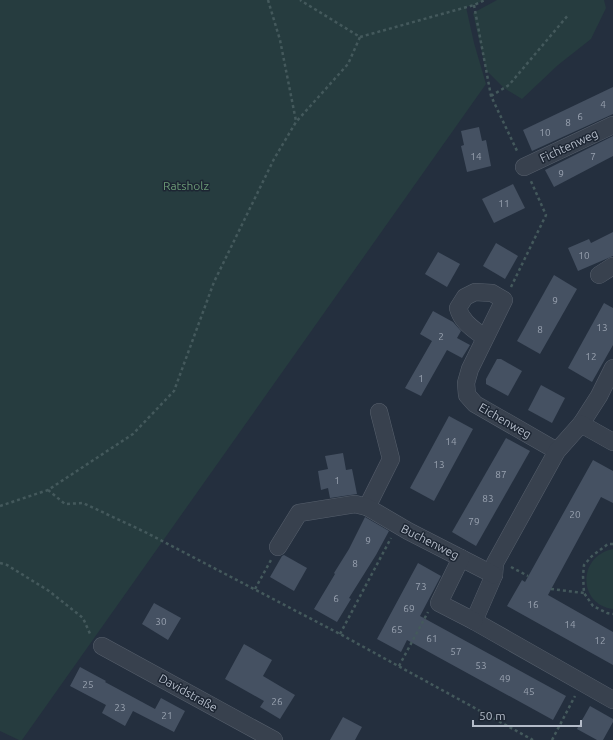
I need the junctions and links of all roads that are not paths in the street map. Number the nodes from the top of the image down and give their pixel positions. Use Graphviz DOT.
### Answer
graph roads {
  1 [pos="613,125"];
  2 [pos="524,167"];
  3 [pos="485,338"];
  4 [pos="613,368"];
  5 [pos="609,387"];
  6 [pos="379,412"];
  7 [pos="581,424"];
  8 [pos="613,442"];
  9 [pos="557,451"];
  10 [pos="367,507"];
  11 [pos="278,547"];
  12 [pos="461,558"];
  13 [pos="496,567"];
  14 [pos="474,621"];
  15 [pos="102,646"];
  16 [pos="613,700"];
  17 [pos="274,740"];
  1 -- 2 [label="street, Fichtenweg"];
  3 -- 3 [label="street, Eichenweg"];
  3 -- 9 [label="street, Eichenweg"];
  4 -- 5 [label="street"];
  5 -- 7 [label="street"];
  6 -- 10 [label="street"];
  7 -- 8 [label="street"];
  7 -- 9 [label="street"];
  9 -- 13 [label="street"];
  10 -- 11 [label="street, Buchenweg"];
  10 -- 12 [label="street, Buchenweg"];
  12 -- 13 [label="street, Buchenweg"];
  12 -- 14 [label="street"];
  13 -- 14 [label="street"];
  14 -- 16 [label="street"];
  15 -- 17 [label="street, Davidstraße"];
}
